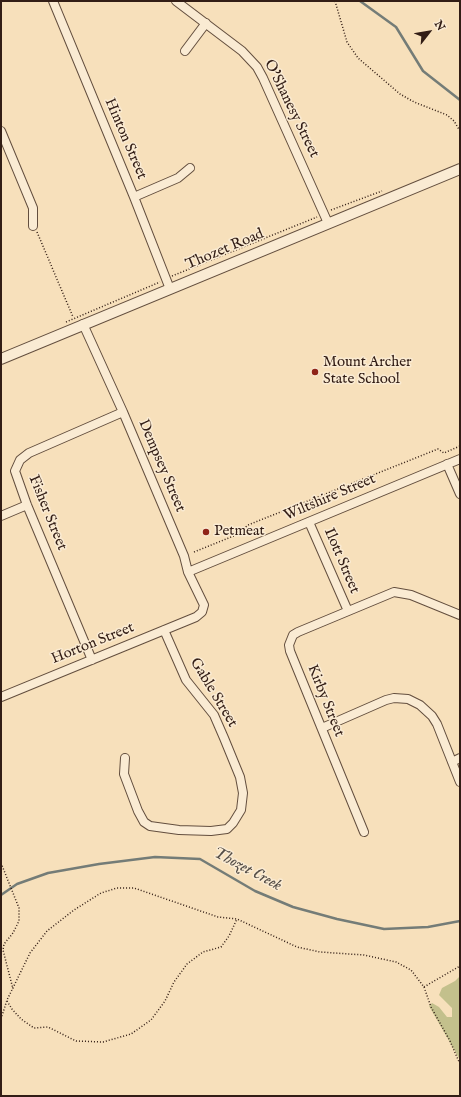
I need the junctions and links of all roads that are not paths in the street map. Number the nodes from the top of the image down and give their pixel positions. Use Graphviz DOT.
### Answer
graph roads {
  1 [pos="53,1"];
  2 [pos="176,1"];
  3 [pos="206,23"];
  4 [pos="185,51"];
  5 [pos="1,131"];
  6 [pos="190,168"];
  7 [pos="460,169"];
  8 [pos="134,197"];
  9 [pos="327,218"];
  10 [pos="33,226"];
  11 [pos="170,289"];
  12 [pos="78,323"];
  13 [pos="1,359"];
  14 [pos="123,412"];
  15 [pos="460,459"];
  16 [pos="447,464"];
  17 [pos="460,494"];
  18 [pos="27,505"];
  19 [pos="1,516"];
  20 [pos="309,522"];
  21 [pos="188,572"];
  22 [pos="348,611"];
  23 [pos="460,615"];
  24 [pos="196,617"];
  25 [pos="164,630"];
  26 [pos="92,660"];
  27 [pos="1,697"];
  28 [pos="322,728"];
  29 [pos="125,758"];
  30 [pos="460,758"];
  31 [pos="452,762"];
  32 [pos="460,782"];
  33 [pos="364,832"];
  1 -- 8 [label="street, Hinton Street"];
  2 -- 3 [label="street, O'Shanesy Street"];
  3 -- 4 [label="street"];
  3 -- 9 [label="street, O'Shanesy Street"];
  5 -- 10 [label="street"];
  6 -- 8 [label="street"];
  7 -- 9 [label="street, Thozet Road"];
  8 -- 11 [label="street, Hinton Street"];
  9 -- 11 [label="street, Thozet Road"];
  11 -- 12 [label="street, Thozet Road"];
  12 -- 13 [label="street, Thozet Road"];
  12 -- 14 [label="street, Dempsey Street"];
  14 -- 18 [label="street, Fisher Street"];
  14 -- 21 [label="street, Dempsey Street"];
  15 -- 16 [label="street, Wiltshire Street"];
  16 -- 17 [label="street"];
  16 -- 20 [label="street, Wiltshire Street"];
  18 -- 19 [label="street"];
  18 -- 26 [label="street, Fisher Street"];
  20 -- 21 [label="street, Wiltshire Street"];
  20 -- 22 [label="street, Ilott Street"];
  21 -- 24 [label="street, Dempsey Street"];
  22 -- 23 [label="street"];
  22 -- 28 [label="street, Kirby Street"];
  24 -- 25 [label="street, Horton Street"];
  25 -- 26 [label="street, Horton Street"];
  25 -- 29 [label="street, Gable Street"];
  26 -- 27 [label="street, Horton Street"];
  28 -- 31 [label="street"];
  28 -- 33 [label="street, Kirby Street"];
  30 -- 31 [label="street"];
  31 -- 32 [label="street"];
}
